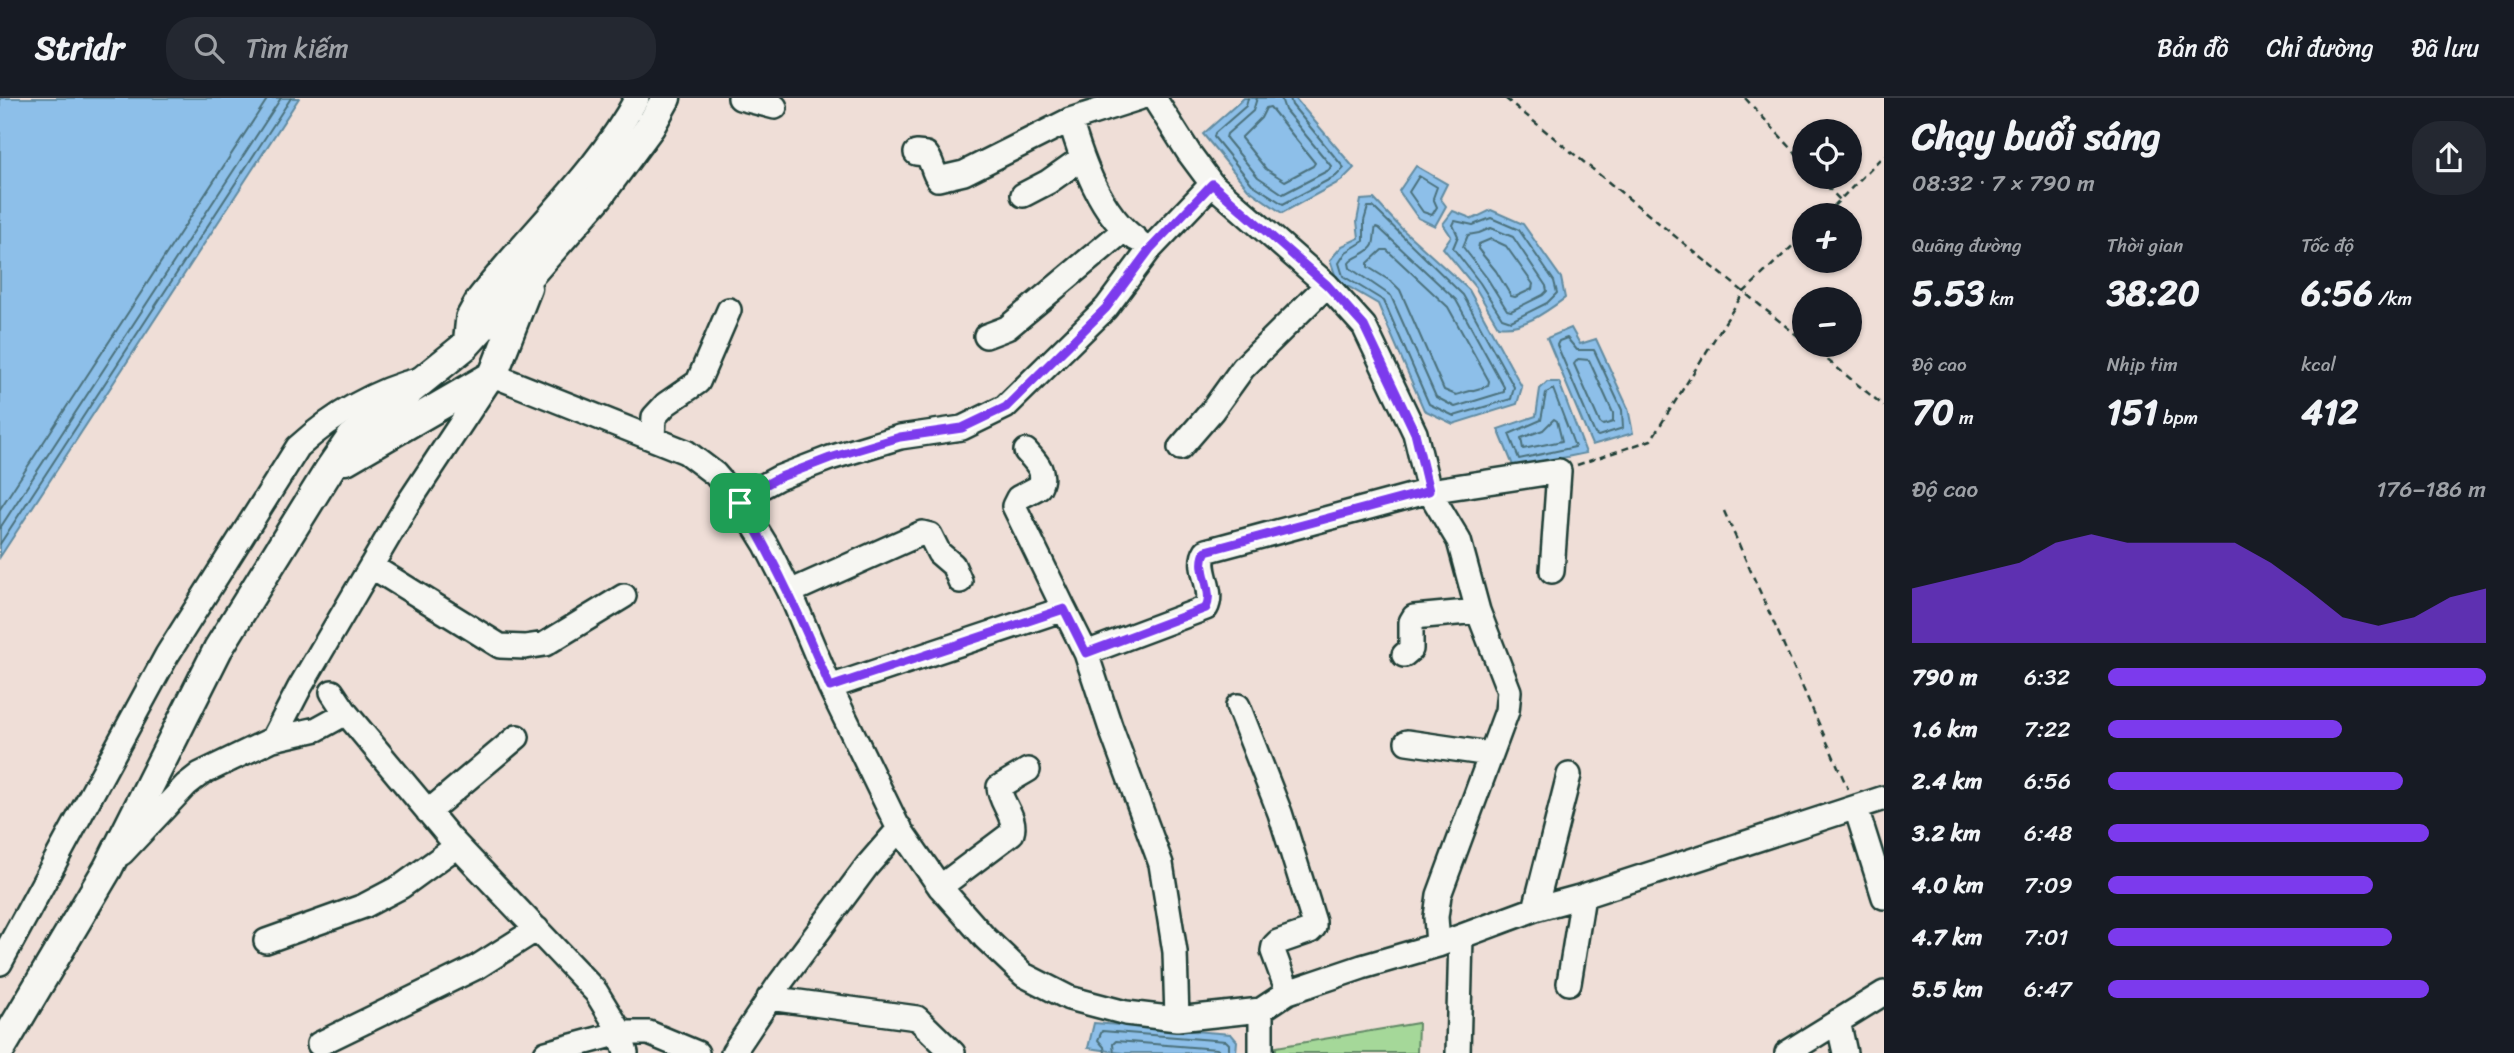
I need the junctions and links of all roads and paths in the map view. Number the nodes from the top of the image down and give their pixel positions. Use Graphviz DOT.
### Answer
graph roads {
  1 [pos="637,98"];
  2 [pos="666,98"];
  3 [pos="740,98"];
  4 [pos="1139,98"];
  5 [pos="1154,98"];
  6 [pos="1505,98"];
  7 [pos="1745,98"];
  8 [pos="775,107"];
  9 [pos="1070,120"];
  10 [pos="1792,149"];
  11 [pos="916,153"];
  12 [pos="1884,155"];
  13 [pos="1082,158"];
  14 [pos="1212,184"];
  15 [pos="1829,189"];
  16 [pos="1023,195"];
  17 [pos="1840,200"];
  18 [pos="1837,203"];
  19 [pos="1124,230"];
  20 [pos="1792,246"];
  21 [pos="1150,249"];
  22 [pos="534,270"];
  23 [pos="1327,285"];
  24 [pos="1744,292"];
  25 [pos="729,310"];
  26 [pos="1792,331"];
  27 [pos="986,336"];
  28 [pos="465,346"];
  29 [pos="1824,357"];
  30 [pos="494,375"];
  31 [pos="428,377"];
  32 [pos="1884,406"];
  33 [pos="653,438"];
  34 [pos="1180,448"];
  35 [pos="1026,451"];
  36 [pos="328,470"];
  37 [pos="1559,471"];
  38 [pos="1429,491"];
  39 [pos="740,503"];
  40 [pos="1724,511"];
  41 [pos="371,566"];
  42 [pos="1552,572"];
  43 [pos="960,581"];
  44 [pos="790,592"];
  45 [pos="624,596"];
  46 [pos="1064,609"];
  47 [pos="1478,611"];
  48 [pos="1086,653"];
  49 [pos="1404,655"];
  50 [pos="830,687"];
  51 [pos="332,692"];
  52 [pos="1238,706"];
  53 [pos="346,713"];
  54 [pos="517,737"];
  55 [pos="273,739"];
  56 [pos="1406,741"];
  57 [pos="1490,754"];
  58 [pos="1028,771"];
  59 [pos="1569,775"];
  60 [pos="1884,798"];
  61 [pos="1856,808"];
  62 [pos="428,812"];
  63 [pos="900,828"];
  64 [pos="457,846"];
  65 [pos="107,868"];
  66 [pos="940,887"];
  67 [pos="1583,896"];
  68 [pos="1884,897"];
  69 [pos="1535,909"];
  70 [pos="537,929"];
  71 [pos="1461,937"];
  72 [pos="266,941"];
  73 [pos="1438,945"];
  74 [pos="0,963"];
  75 [pos="1569,983"];
  76 [pos="1288,992"];
  77 [pos="1884,993"];
  78 [pos="769,998"];
  79 [pos="1262,1010"];
  80 [pos="1177,1019"];
  81 [pos="1838,1021"];
  82 [pos="623,1043"];
  83 [pos="319,1044"];
  84 [pos="0,1050"];
  85 [pos="546,1053"];
  86 [pos="696,1053"];
  87 [pos="733,1053"];
  88 [pos="953,1053"];
  89 [pos="1261,1053"];
  90 [pos="1458,1053"];
  91 [pos="1787,1053"];
  92 [pos="1845,1053"];
  1 -- 28 [label="street"];
  2 -- 22 [label="main road"];
  3 -- 8 [label="street"];
  4 -- 9 [label="street"];
  5 -- 14 [label="street"];
  6 -- 24 [label="path"];
  7 -- 10 [label="path"];
  9 -- 11 [label="street"];
  9 -- 13 [label="street"];
  12 -- 17 [label="path"];
  13 -- 16 [label="street"];
  13 -- 19 [label="street"];
  14 -- 21 [label="street"];
  14 -- 23 [label="street"];
  15 -- 17 [label="path"];
  17 -- 18 [label="path"];
  19 -- 21 [label="street"];
  19 -- 27 [label="street"];
  20 -- 24 [label="path"];
  21 -- 39 [label="street"];
  22 -- 28 [label="main road"];
  22 -- 30 [label="main road"];
  23 -- 34 [label="street"];
  23 -- 38 [label="street"];
  24 -- 26 [label="path"];
  24 -- 37 [label="path"];
  25 -- 33 [label="street"];
  28 -- 31 [label="main road"];
  29 -- 32 [label="path"];
  30 -- 33 [label="street"];
  30 -- 36 [label="main road"];
  30 -- 41 [label="street"];
  31 -- 36 [label="main road"];
  31 -- 74 [label="street"];
  33 -- 39 [label="street"];
  35 -- 46 [label="street"];
  36 -- 65 [label="main road"];
  37 -- 38 [label="street"];
  37 -- 42 [label="street"];
  38 -- 47 [label="street"];
  38 -- 48 [label="street"];
  39 -- 44 [label="street"];
  40 -- 61 [label="path"];
  41 -- 45 [label="street"];
  41 -- 55 [label="street"];
  43 -- 44 [label="street"];
  44 -- 50 [label="street"];
  46 -- 48 [label="street"];
  46 -- 50 [label="street"];
  47 -- 49 [label="street"];
  47 -- 57 [label="street"];
  48 -- 80 [label="street"];
  50 -- 63 [label="street"];
  51 -- 53 [label="street"];
  52 -- 76 [label="street"];
  53 -- 55 [label="street"];
  53 -- 62 [label="street"];
  54 -- 62 [label="street"];
  55 -- 65 [label="street"];
  56 -- 57 [label="street"];
  57 -- 73 [label="street"];
  58 -- 66 [label="street"];
  59 -- 69 [label="street"];
  60 -- 61 [label="street"];
  61 -- 67 [label="street"];
  61 -- 68 [label="street"];
  62 -- 64 [label="street"];
  63 -- 66 [label="street"];
  63 -- 78 [label="street"];
  64 -- 70 [label="street"];
  64 -- 72 [label="street"];
  65 -- 84 [label="main road"];
  66 -- 80 [label="street"];
  67 -- 69 [label="street"];
  67 -- 75 [label="street"];
  69 -- 71 [label="street"];
  70 -- 82 [label="street"];
  70 -- 83 [label="street"];
  71 -- 73 [label="street"];
  71 -- 90 [label="street"];
  73 -- 76 [label="street"];
  76 -- 79 [label="street"];
  77 -- 81 [label="street"];
  78 -- 87 [label="street"];
  78 -- 88 [label="street"];
  79 -- 80 [label="street"];
  79 -- 89 [label="street"];
  81 -- 91 [label="street"];
  81 -- 92 [label="street"];
  82 -- 85 [label="street"];
  82 -- 86 [label="street"];
}
